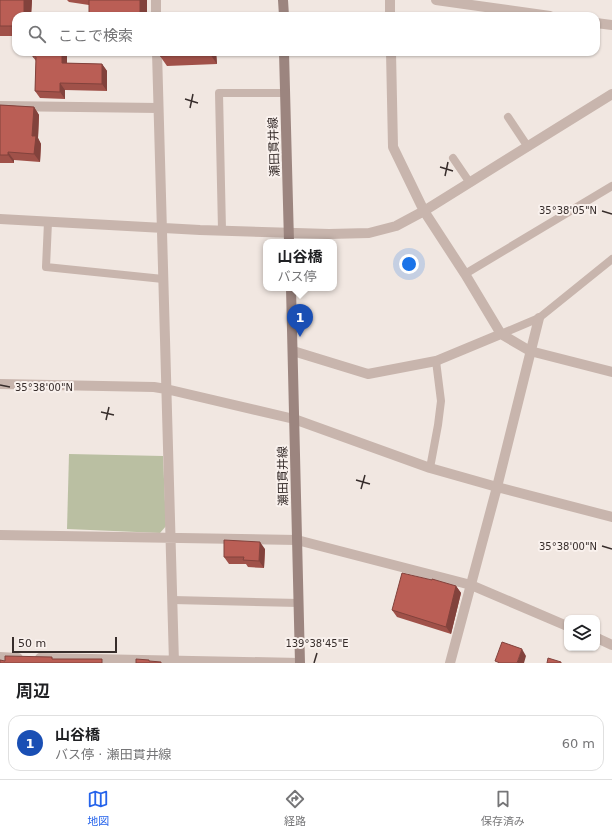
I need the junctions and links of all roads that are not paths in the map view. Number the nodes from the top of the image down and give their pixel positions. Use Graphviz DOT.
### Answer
graph roads {
  1 [pos="156,0"];
  2 [pos="283,0"];
  3 [pos="390,0"];
  4 [pos="436,0"];
  5 [pos="156,12"];
  6 [pos="284,12"];
  7 [pos="390,12"];
  8 [pos="522,12"];
  9 [pos="600,23"];
  10 [pos="612,25"];
  11 [pos="157,56"];
  12 [pos="284,56"];
  13 [pos="391,56"];
  14 [pos="285,93"];
  15 [pos="612,94"];
  16 [pos="0,106"];
  17 [pos="158,108"];
  18 [pos="508,117"];
  19 [pos="528,147"];
  20 [pos="453,158"];
  21 [pos="470,183"];
  22 [pos="612,186"];
  23 [pos="424,211"];
  24 [pos="0,219"];
  25 [pos="48,222"];
  26 [pos="162,228"];
  27 [pos="222,230"];
  28 [pos="289,238"];
  29 [pos="611,261"];
  30 [pos="465,274"];
  31 [pos="163,279"];
  32 [pos="291,291"];
  33 [pos="539,318"];
  34 [pos="501,334"];
  35 [pos="293,351"];
  36 [pos="530,351"];
  37 [pos="436,361"];
  38 [pos="612,372"];
  39 [pos="0,384"];
  40 [pos="166,389"];
  41 [pos="294,419"];
  42 [pos="430,468"];
  43 [pos="497,487"];
  44 [pos="612,517"];
  45 [pos="0,535"];
  46 [pos="171,537"];
  47 [pos="297,540"];
  48 [pos="471,585"];
  49 [pos="173,600"];
  50 [pos="299,603"];
  51 [pos="564,625"];
  52 [pos="600,639"];
  53 [pos="612,644"];
  54 [pos="0,657"];
  55 [pos="174,662"];
  56 [pos="300,663"];
  57 [pos="450,663"];
  1 -- 5 [label="street"];
  2 -- 6 [label="main road"];
  3 -- 7 [label="street"];
  4 -- 8 [label="street"];
  9 -- 10 [label="street"];
  11 -- 17 [label="street"];
  12 -- 14 [label="main road, 瀬田貫井線"];
  13 -- 23 [label="street"];
  14 -- 27 [label="lane"];
  14 -- 28 [label="main road, 瀬田貫井線"];
  15 -- 19 [label="street"];
  16 -- 17 [label="street"];
  17 -- 26 [label="street"];
  18 -- 19 [label="lane"];
  19 -- 21 [label="street"];
  20 -- 21 [label="lane"];
  21 -- 23 [label="street"];
  22 -- 30 [label="lane"];
  23 -- 28 [label="street"];
  23 -- 30 [label="street"];
  24 -- 25 [label="street"];
  25 -- 26 [label="street"];
  25 -- 31 [label="lane"];
  26 -- 27 [label="street"];
  26 -- 31 [label="street"];
  27 -- 28 [label="street"];
  29 -- 33 [label="lane"];
  30 -- 34 [label="street"];
  31 -- 40 [label="street"];
  32 -- 35 [label="main road, 瀬田貫井線"];
  33 -- 34 [label="lane"];
  33 -- 36 [label="street"];
  34 -- 36 [label="street"];
  34 -- 37 [label="street"];
  35 -- 37 [label="street"];
  35 -- 41 [label="main road, 瀬田貫井線"];
  36 -- 38 [label="street"];
  36 -- 43 [label="street"];
  37 -- 42 [label="lane"];
  39 -- 40 [label="street"];
  40 -- 41 [label="street"];
  40 -- 46 [label="street"];
  41 -- 42 [label="street"];
  41 -- 47 [label="main road, 瀬田貫井線"];
  42 -- 43 [label="street"];
  43 -- 44 [label="street"];
  43 -- 48 [label="street"];
  45 -- 46 [label="street"];
  46 -- 47 [label="street"];
  46 -- 49 [label="street"];
  47 -- 48 [label="street"];
  47 -- 50 [label="main road, 瀬田貫井線"];
  48 -- 51 [label="street"];
  48 -- 57 [label="street"];
  49 -- 50 [label="lane"];
  49 -- 55 [label="street"];
  50 -- 56 [label="main road, 瀬田貫井線"];
  52 -- 53 [label="street"];
  54 -- 55 [label="street"];
  55 -- 56 [label="street"];
}
